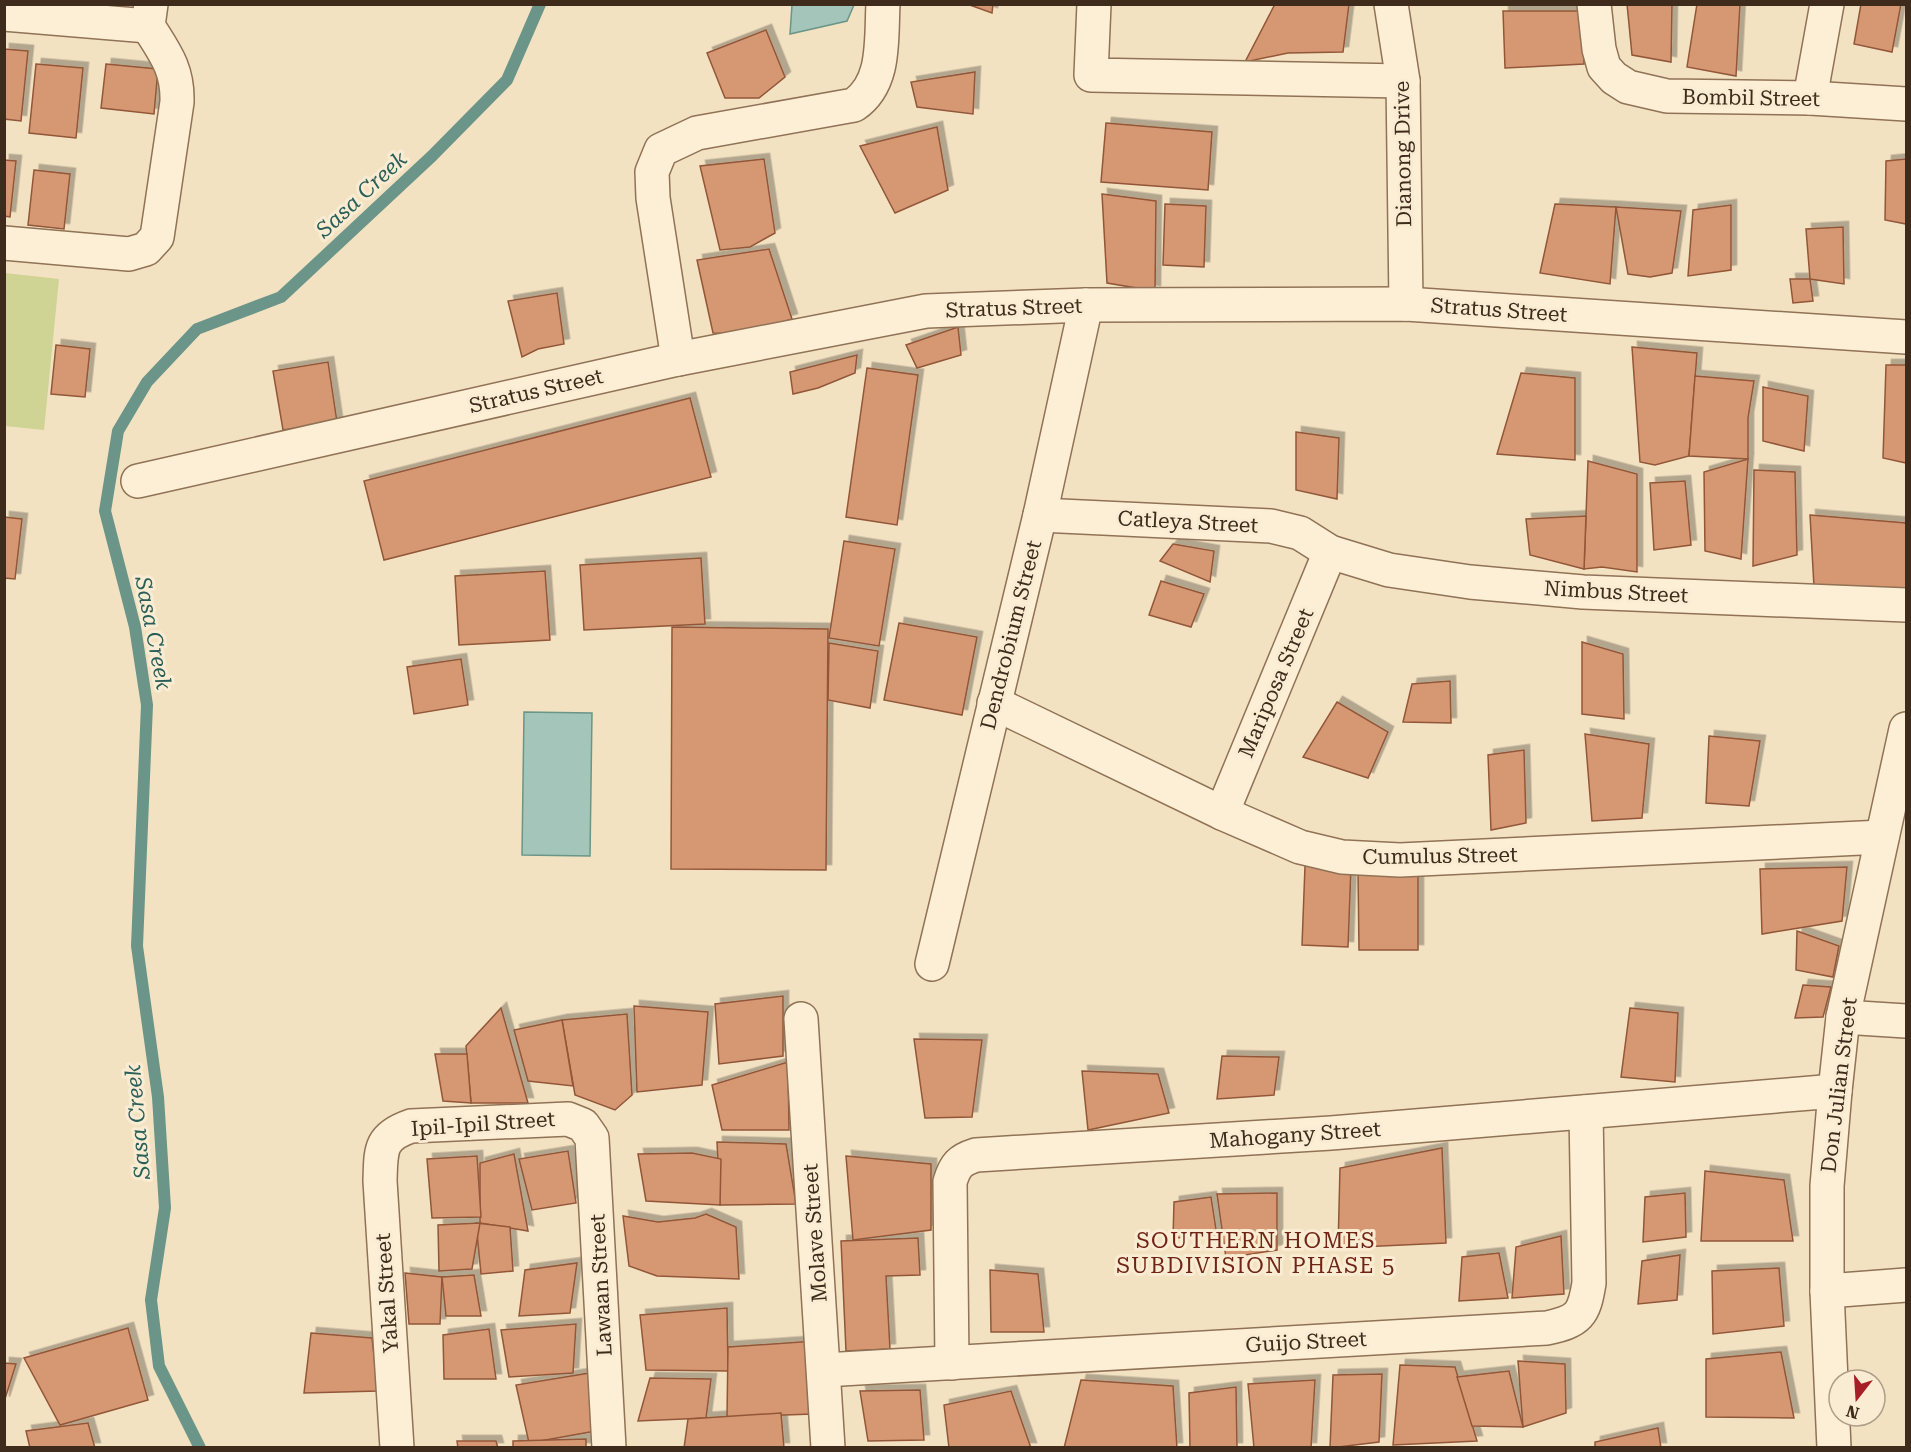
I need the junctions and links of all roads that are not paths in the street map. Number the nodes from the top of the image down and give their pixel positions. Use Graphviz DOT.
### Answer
graph roads {
  1 [pos="883,4"];
  2 [pos="1094,4"];
  3 [pos="1391,4"];
  4 [pos="1594,4"];
  5 [pos="1827,4"];
  6 [pos="4,14"];
  7 [pos="149,15"];
  8 [pos="1403,81"];
  9 [pos="1810,98"];
  10 [pos="1906,104"];
  11 [pos="4,243"];
  12 [pos="1406,304"];
  13 [pos="1086,305"];
  14 [pos="1906,337"];
  15 [pos="678,359"];
  16 [pos="138,481"];
  17 [pos="1040,515"];
  18 [pos="1330,552"];
  19 [pos="1906,605"];
  20 [pos="994,703"];
  21 [pos="1906,729"];
  22 [pos="1222,813"];
  23 [pos="1882,837"];
  24 [pos="932,964"];
  25 [pos="1843,1017"];
  26 [pos="801,1019"];
  27 [pos="1906,1021"];
  28 [pos="1835,1091"];
  29 [pos="1586,1112"];
  30 [pos="583,1125"];
  31 [pos="386,1140"];
  32 [pos="1906,1285"];
  33 [pos="1827,1291"];
  34 [pos="952,1363"];
  35 [pos="824,1370"];
  36 [pos="397,1448"];
  37 [pos="609,1448"];
  38 [pos="828,1448"];
  39 [pos="1834,1448"];
  1 -- 15 [label="street"];
  2 -- 8 [label="street"];
  3 -- 8 [label="street, Dianong Drive"];
  4 -- 9 [label="street, Bombil Street"];
  5 -- 9 [label="street"];
  6 -- 7 [label="street"];
  7 -- 11 [label="street"];
  8 -- 12 [label="street, Dianong Drive"];
  9 -- 10 [label="street, Bombil Street"];
  12 -- 13 [label="street, Stratus Street"];
  12 -- 14 [label="street, Stratus Street"];
  13 -- 15 [label="street, Stratus Street"];
  13 -- 17 [label="street, Dendrobium Street"];
  15 -- 16 [label="street, Stratus Street"];
  17 -- 18 [label="street, Catleya Street"];
  17 -- 20 [label="street, Dendrobium Street"];
  18 -- 19 [label="street, Nimbus Street"];
  18 -- 22 [label="street, Mariposa Street"];
  20 -- 22 [label="street, Cumulus Street"];
  20 -- 24 [label="street, Dendrobium Street"];
  21 -- 23 [label="street, Don Julian Street"];
  22 -- 23 [label="street, Cumulus Street"];
  23 -- 25 [label="street, Don Julian Street"];
  25 -- 27 [label="street"];
  25 -- 28 [label="street, Don Julian Street"];
  26 -- 35 [label="street, Molave Street"];
  28 -- 29 [label="street, Mahogany Street"];
  28 -- 33 [label="street, Don Julian Street"];
  29 -- 34 [label="street, Mahogany Street"];
  29 -- 34 [label="street, Guijo Street"];
  30 -- 31 [label="street, Ipil-Ipil Street"];
  30 -- 37 [label="street, Lawaan Street"];
  31 -- 36 [label="street, Yakal Street"];
  32 -- 33 [label="street"];
  33 -- 39 [label="street, Don Julian Street"];
  34 -- 35 [label="street, Guijo Street"];
  35 -- 38 [label="street, Molave Street"];
}
